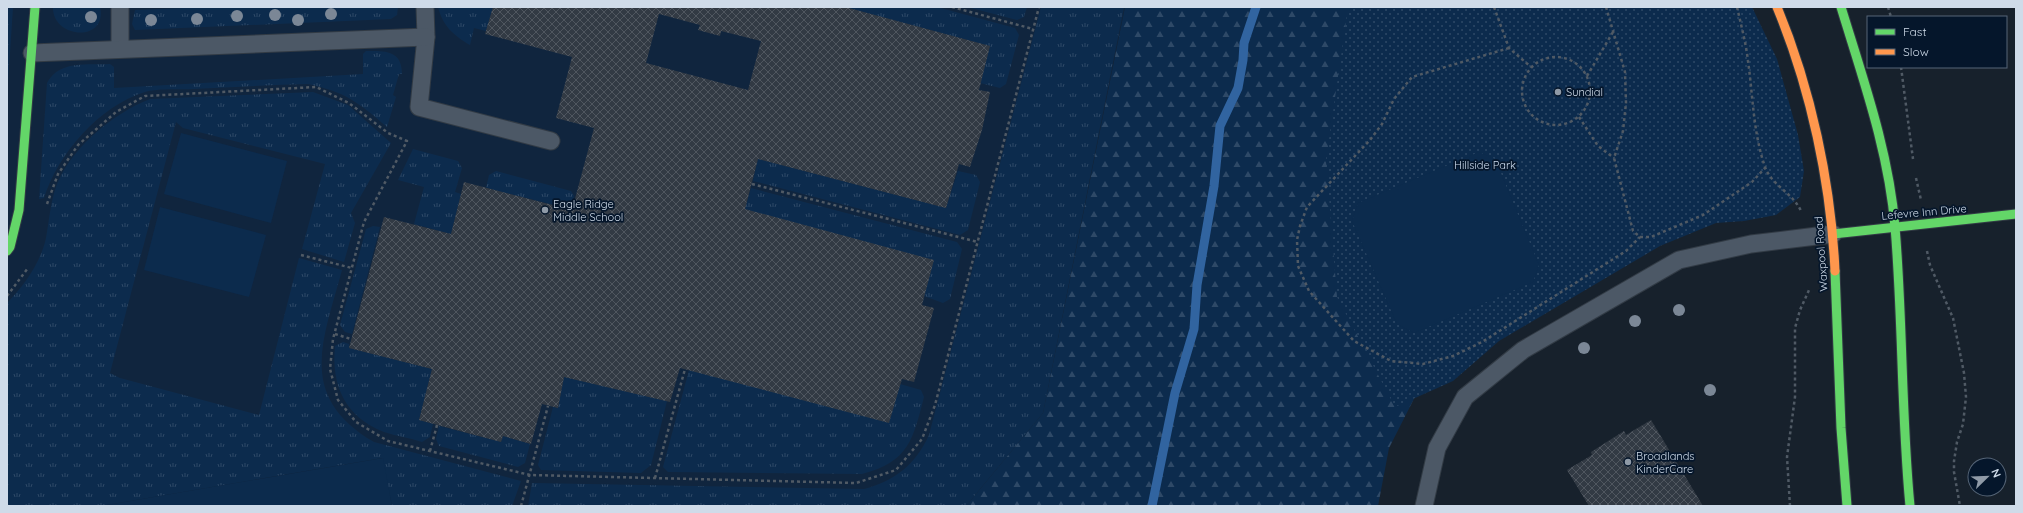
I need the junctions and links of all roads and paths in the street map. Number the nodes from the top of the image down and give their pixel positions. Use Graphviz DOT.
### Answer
graph roads {
  1 [pos="35,7"];
  2 [pos="120,7"];
  3 [pos="425,7"];
  4 [pos="952,7"];
  5 [pos="1039,7"];
  6 [pos="1494,7"];
  7 [pos="1606,7"];
  8 [pos="1777,7"];
  9 [pos="1841,7"];
  10 [pos="1033,29"];
  11 [pos="1613,32"];
  12 [pos="426,37"];
  13 [pos="1509,48"];
  14 [pos="120,49"];
  15 [pos="32,53"];
  16 [pos="1531,67"];
  17 [pos="1901,68"];
  18 [pos="1587,76"];
  19 [pos="1579,117"];
  20 [pos="551,141"];
  21 [pos="1614,158"];
  22 [pos="1913,160"];
  23 [pos="1765,168"];
  24 [pos="1915,175"];
  25 [pos="752,184"];
  26 [pos="47,205"];
  27 [pos="2016,214"];
  28 [pos="1925,225"];
  29 [pos="1895,227"];
  30 [pos="1833,234"];
  31 [pos="1640,237"];
  32 [pos="978,242"];
  33 [pos="7,251"];
  34 [pos="301,255"];
  35 [pos="31,262"];
  36 [pos="352,268"];
  37 [pos="7,296"];
  38 [pos="335,334"];
  39 [pos="351,340"];
  40 [pos="685,369"];
  41 [pos="548,406"];
  42 [pos="437,425"];
  43 [pos="430,451"];
  44 [pos="530,475"];
  45 [pos="655,478"];
  46 [pos="520,506"];
  47 [pos="1424,506"];
  48 [pos="1846,506"];
  49 [pos="1910,506"];
  50 [pos="1960,506"];
  1 -- 15 [label="street"];
  2 -- 14 [label="lane"];
  3 -- 12 [label="lane"];
  4 -- 10 [label="path"];
  5 -- 10 [label="path"];
  6 -- 13 [label="path"];
  7 -- 11 [label="path"];
  8 -- 30 [label="street, Waxpool Road"];
  9 -- 29 [label="street"];
  10 -- 32 [label="path"];
  11 -- 18 [label="path"];
  11 -- 21 [label="path"];
  12 -- 14 [label="lane"];
  12 -- 20 [label="lane"];
  13 -- 16 [label="path"];
  13 -- 31 [label="path"];
  14 -- 15 [label="lane"];
  15 -- 33 [label="street"];
  16 -- 18 [label="path"];
  16 -- 19 [label="path"];
  17 -- 22 [label="path"];
  18 -- 19 [label="path"];
  19 -- 21 [label="path"];
  21 -- 31 [label="path"];
  23 -- 31 [label="path"];
  24 -- 28 [label="path"];
  25 -- 32 [label="path"];
  26 -- 36 [label="path"];
  27 -- 28 [label="street, Lefevre Inn Drive"];
  28 -- 29 [label="street, Lefevre Inn Drive"];
  28 -- 50 [label="path"];
  29 -- 30 [label="street, Lefevre Inn Drive"];
  29 -- 49 [label="street"];
  30 -- 47 [label="lane"];
  30 -- 48 [label="street, Waxpool Road"];
  32 -- 45 [label="path"];
  34 -- 36 [label="path"];
  35 -- 37 [label="path"];
  36 -- 38 [label="path"];
  38 -- 39 [label="path"];
  38 -- 43 [label="path"];
  40 -- 45 [label="path"];
  41 -- 44 [label="path"];
  42 -- 43 [label="path"];
  43 -- 44 [label="path"];
  44 -- 45 [label="path"];
  44 -- 46 [label="path"];
}
